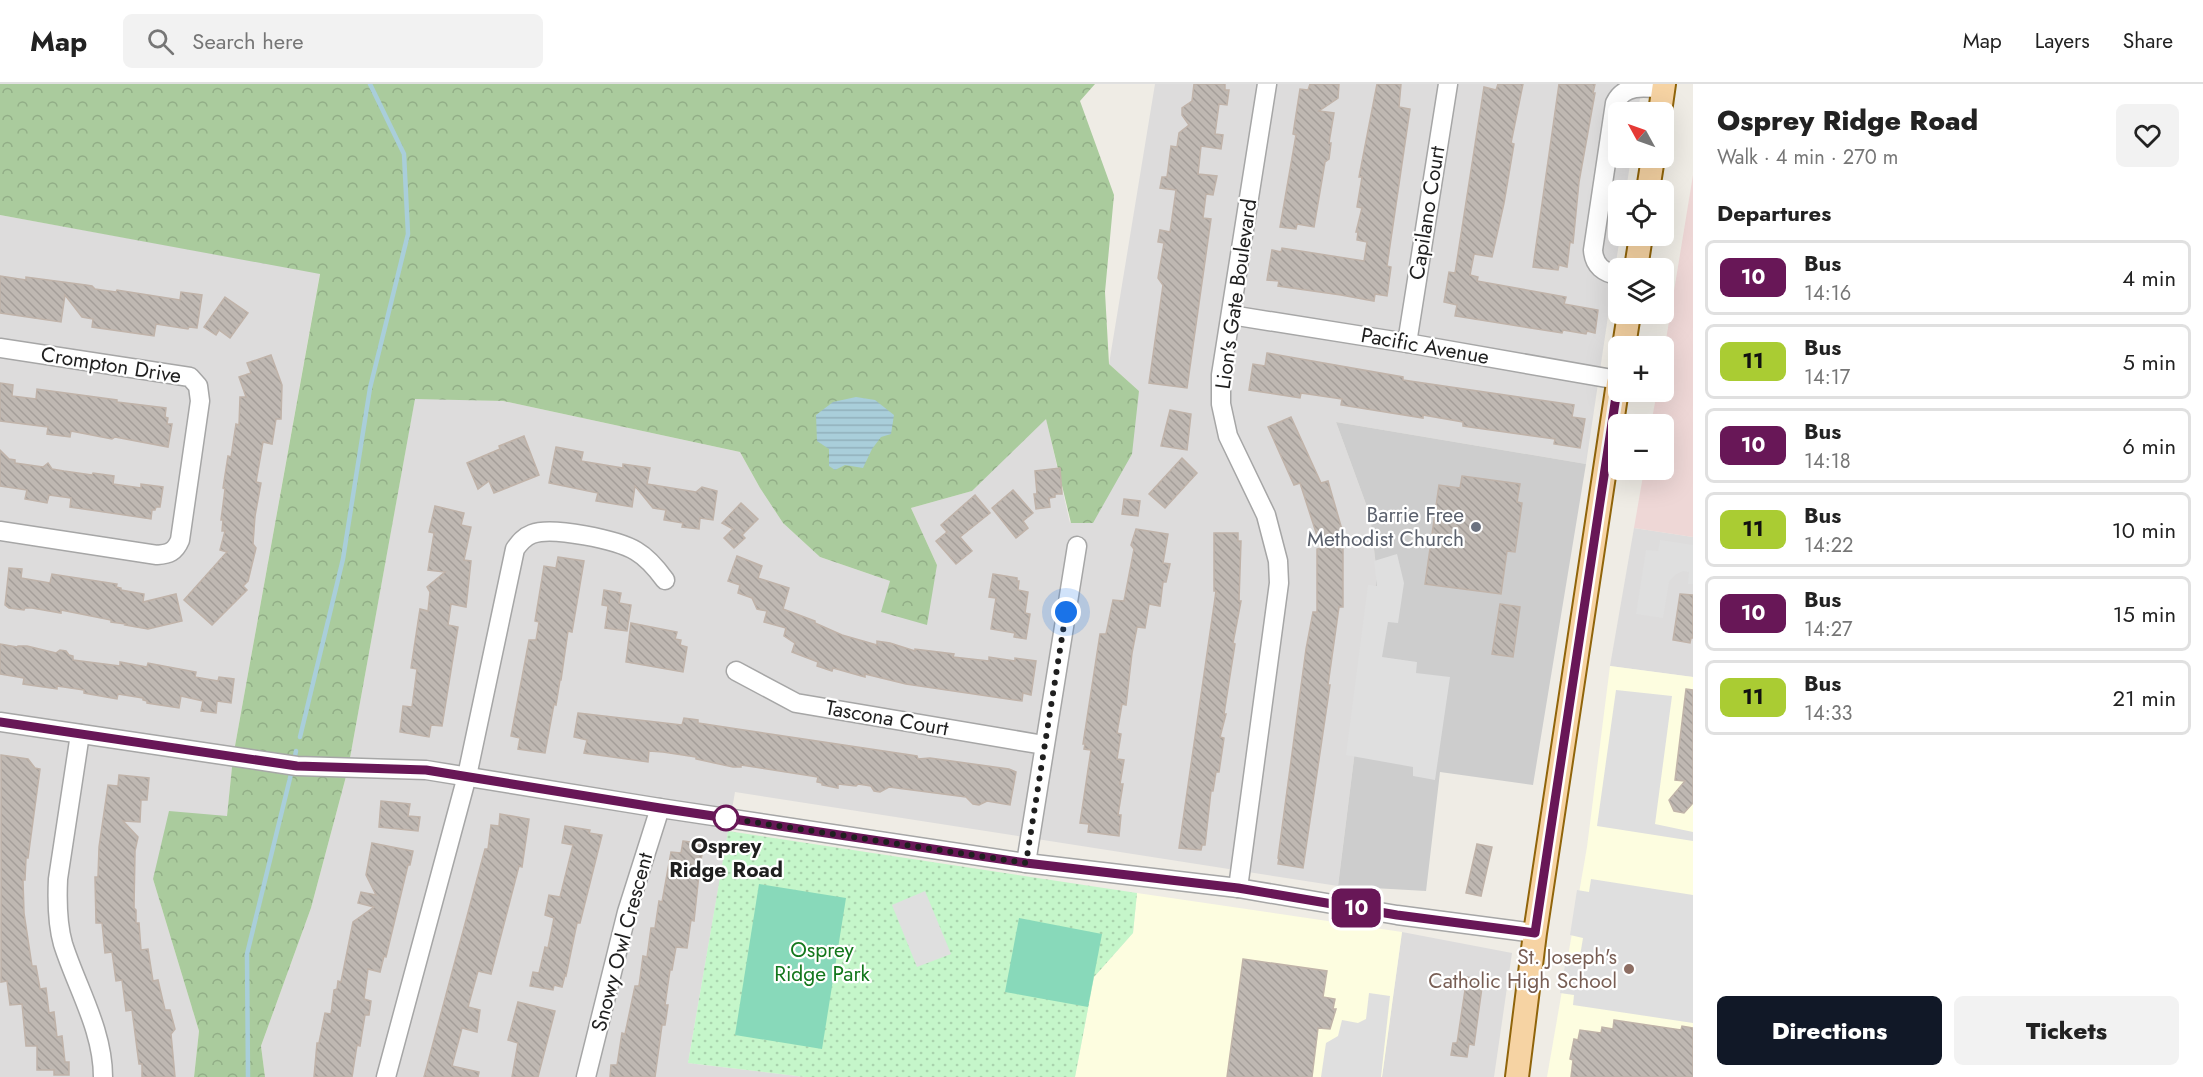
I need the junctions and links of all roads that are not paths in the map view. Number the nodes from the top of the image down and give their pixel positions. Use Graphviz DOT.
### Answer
graph roads {
  1 [pos="1267,84"];
  2 [pos="1448,84"];
  3 [pos="1664,87"];
  4 [pos="1662,102"];
  5 [pos="1608,272"];
  6 [pos="1231,315"];
  7 [pos="1407,343"];
  8 [pos="0,348"];
  9 [pos="1608,379"];
  10 [pos="1615,402"];
  11 [pos="0,531"];
  12 [pos="1077,546"];
  13 [pos="665,580"];
  14 [pos="736,671"];
  15 [pos="0,722"];
  16 [pos="80,734"];
  17 [pos="1044,744"];
  18 [pos="467,776"];
  19 [pos="660,808"];
  20 [pos="1026,863"];
  21 [pos="1238,888"];
  22 [pos="1535,933"];
  23 [pos="103,1077"];
  24 [pos="386,1077"];
  25 [pos="586,1077"];
  26 [pos="1517,1077"];
  1 -- 6 [label="street, Lion's Gate Boulevard"];
  2 -- 7 [label="street, Capilano Court"];
  3 -- 4 [label="main road"];
  3 -- 5 [label="street"];
  6 -- 7 [label="street, Pacific Avenue"];
  6 -- 21 [label="street, Lion's Gate Boulevard"];
  7 -- 9 [label="street, Pacific Avenue"];
  8 -- 11 [label="street, Crompton Drive"];
  10 -- 22 [label="main road"];
  12 -- 17 [label="street"];
  13 -- 18 [label="street"];
  14 -- 17 [label="street, Tascona Court"];
  15 -- 16 [label="street"];
  16 -- 18 [label="street"];
  16 -- 23 [label="street"];
  17 -- 20 [label="street"];
  18 -- 19 [label="street"];
  18 -- 24 [label="street"];
  19 -- 20 [label="street"];
  19 -- 25 [label="street, Snowy Owl Crescent"];
  20 -- 21 [label="street"];
  21 -- 22 [label="street"];
  22 -- 26 [label="main road"];
}
